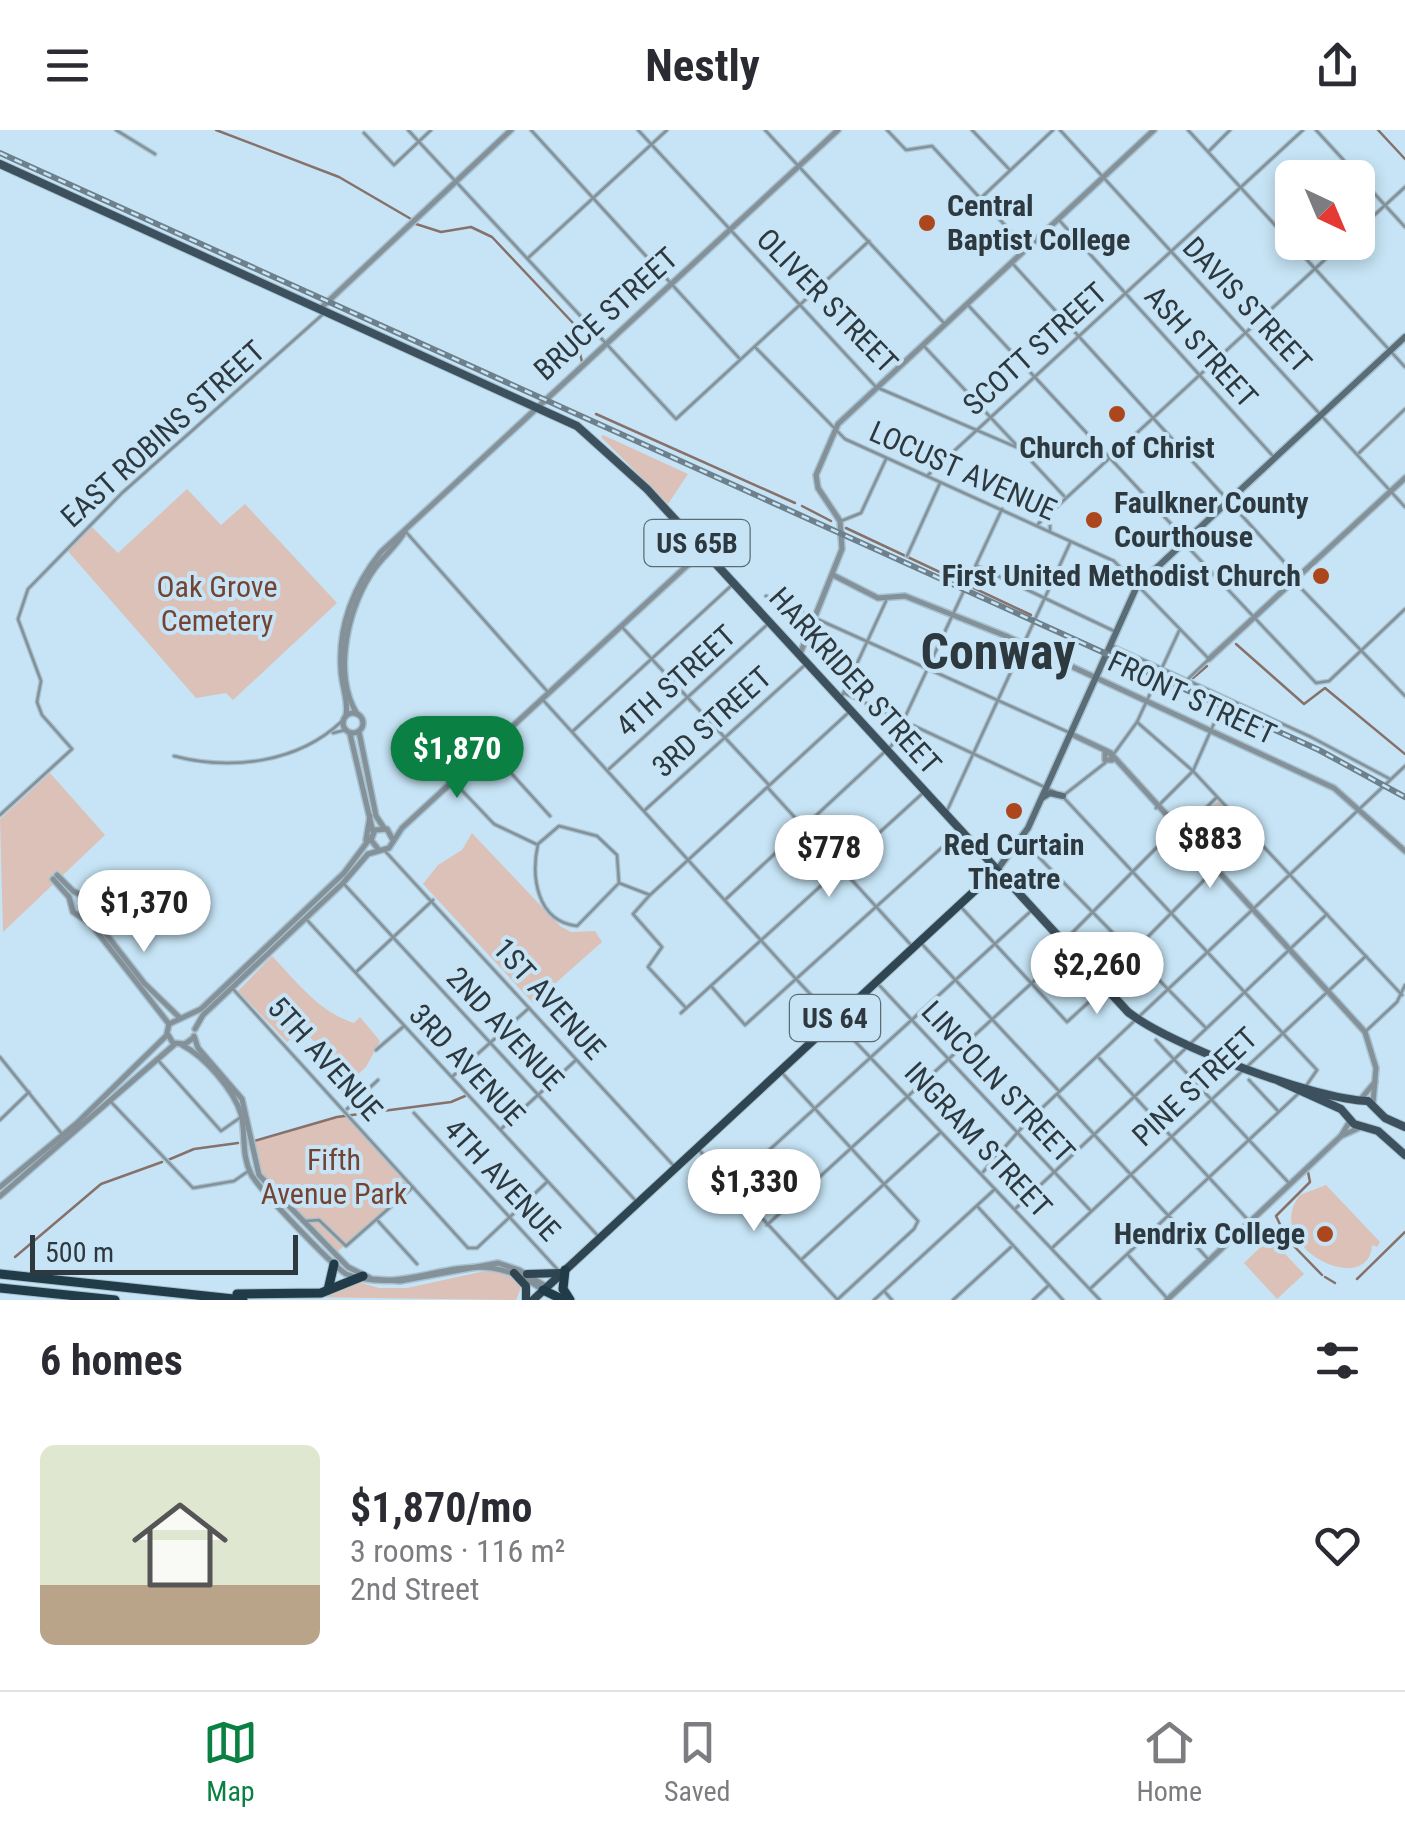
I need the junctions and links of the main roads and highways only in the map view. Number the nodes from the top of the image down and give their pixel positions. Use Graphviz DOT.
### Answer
graph roads {
  1 [pos="1,165"];
  2 [pos="1405,337"];
  3 [pos="1063,796"];
  4 [pos="1038,803"];
  5 [pos="996,870"];
  6 [pos="1303,1090"];
  7 [pos="1358,1101"];
  8 [pos="1376,1108"];
  9 [pos="1350,1118"];
  10 [pos="1364,1127"];
  11 [pos="1405,1127"];
  12 [pos="1405,1154"];
  13 [pos="334,1264"];
  14 [pos="563,1272"];
  15 [pos="514,1273"];
  16 [pos="0,1274"];
  17 [pos="526,1274"];
  18 [pos="358,1276"];
  19 [pos="0,1288"];
  20 [pos="545,1289"];
  21 [pos="199,1294"];
  22 [pos="321,1294"];
  23 [pos="115,1300"];
  24 [pos="243,1300"];
  25 [pos="530,1300"];
  26 [pos="567,1300"];
  1 -- 5 [label="main road, HARKRIDER STREET / US 65B"];
  2 -- 4 [label="main road"];
  3 -- 4 [label="main road"];
  4 -- 5 [label="main road"];
  5 -- 6 [label="main road, HARKRIDER STREET"];
  5 -- 14 [label="highway, US 64"];
  6 -- 7 [label="main road, HARKRIDER STREET"];
  6 -- 9 [label="main road, HARKRIDER STREET"];
  7 -- 8 [label="main road, HARKRIDER STREET"];
  7 -- 9 [label="main road"];
  8 -- 10 [label="main road"];
  8 -- 11 [label="main road"];
  9 -- 10 [label="main road, HARKRIDER STREET"];
  10 -- 12 [label="main road"];
  13 -- 22 [label="highway"];
  14 -- 17 [label="highway"];
  14 -- 20 [label="highway, US 64"];
  14 -- 26 [label="highway"];
  15 -- 25 [label="highway"];
  16 -- 21 [label="highway"];
  18 -- 22 [label="highway"];
  19 -- 23 [label="highway"];
  20 -- 25 [label="highway, US 64"];
  20 -- 26 [label="highway"];
  21 -- 22 [label="highway"];
  21 -- 24 [label="highway"];
}
